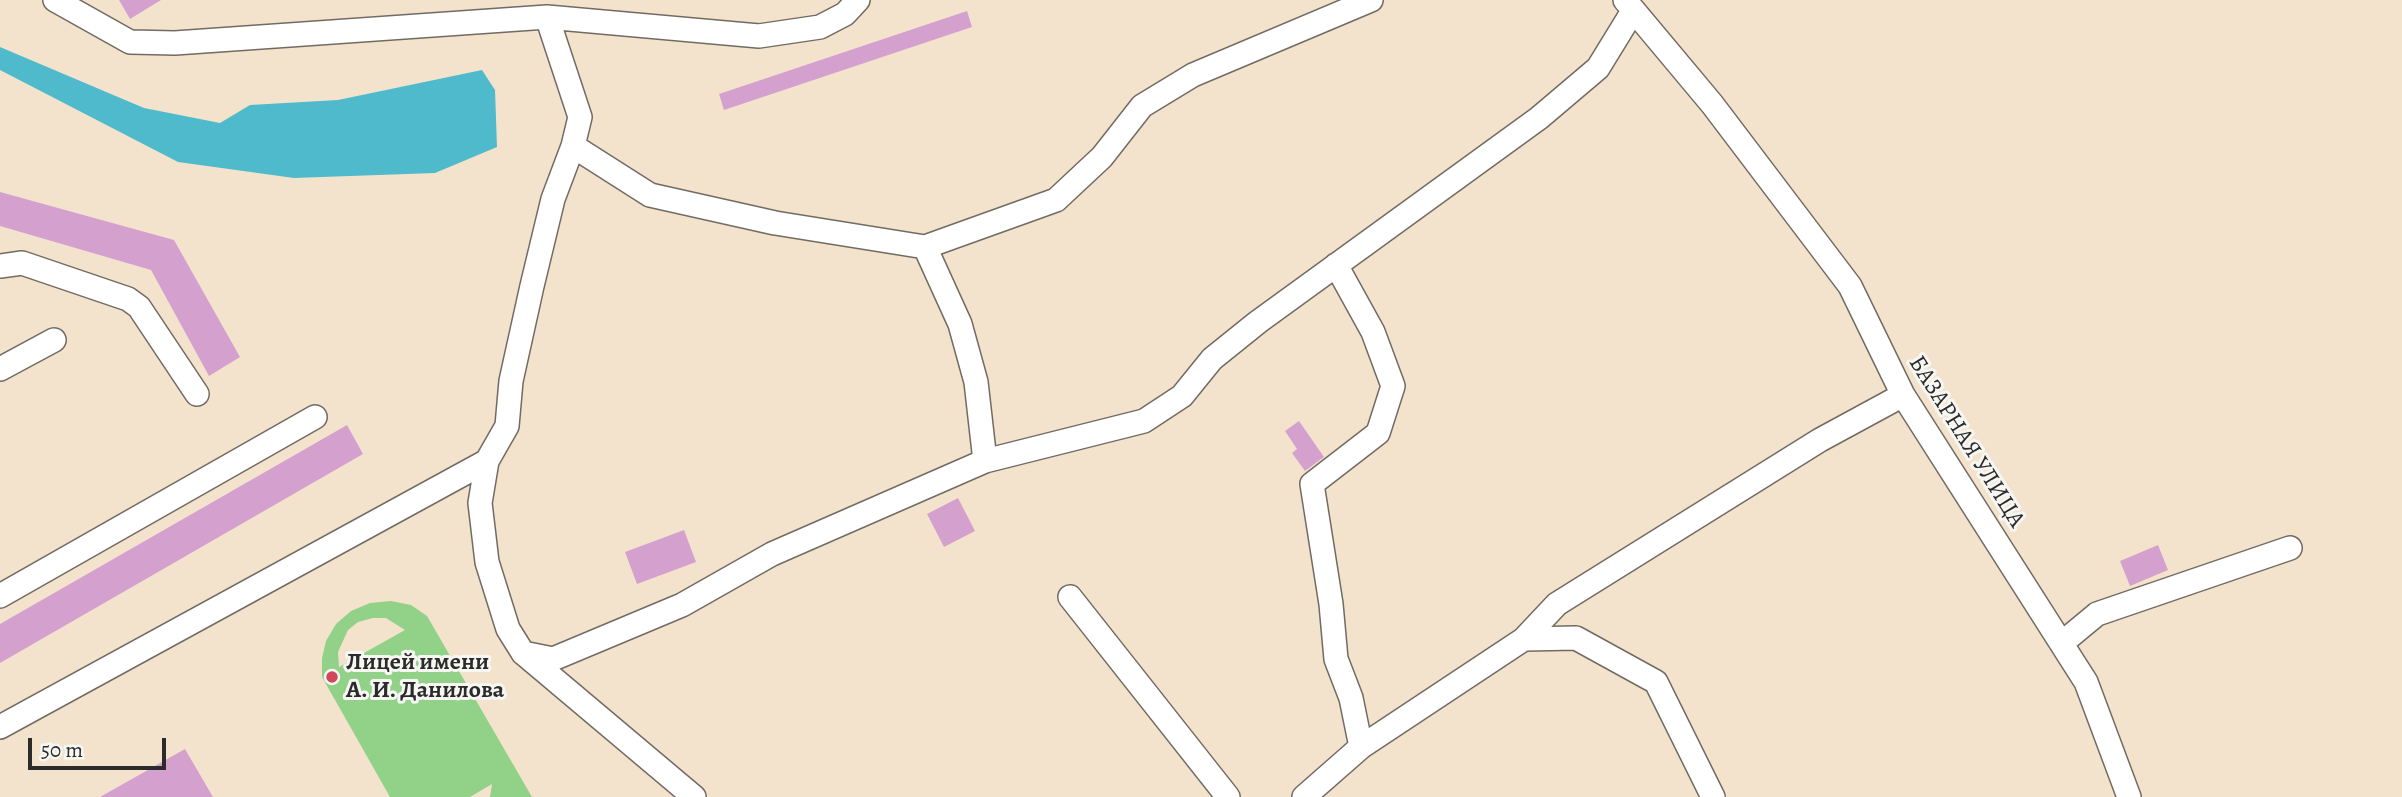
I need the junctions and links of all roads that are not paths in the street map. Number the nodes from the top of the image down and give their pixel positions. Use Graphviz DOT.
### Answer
graph roads {
  1 [pos="55,0"];
  2 [pos="858,0"];
  3 [pos="1371,0"];
  4 [pos="1629,6"];
  5 [pos="547,17"];
  6 [pos="573,146"];
  7 [pos="925,247"];
  8 [pos="1336,265"];
  9 [pos="0,266"];
  10 [pos="54,340"];
  11 [pos="0,369"];
  12 [pos="197,394"];
  13 [pos="1903,395"];
  14 [pos="315,417"];
  15 [pos="487,461"];
  16 [pos="985,461"];
  17 [pos="2290,548"];
  18 [pos="0,596"];
  19 [pos="1070,597"];
  20 [pos="1524,639"];
  21 [pos="2062,643"];
  22 [pos="523,653"];
  23 [pos="0,727"];
  24 [pos="1361,747"];
  25 [pos="694,797"];
  26 [pos="1228,797"];
  27 [pos="1304,797"];
  28 [pos="1713,797"];
  29 [pos="2129,797"];
  1 -- 5 [label="street"];
  2 -- 5 [label="street"];
  3 -- 7 [label="street"];
  4 -- 8 [label="street"];
  4 -- 13 [label="street, БАЗАРНАЯ УЛИЦА"];
  5 -- 6 [label="street"];
  6 -- 7 [label="street"];
  6 -- 15 [label="street"];
  7 -- 16 [label="street"];
  8 -- 16 [label="street"];
  8 -- 24 [label="street"];
  9 -- 12 [label="street"];
  10 -- 11 [label="street"];
  13 -- 20 [label="street"];
  13 -- 21 [label="street, БАЗАРНАЯ УЛИЦА"];
  14 -- 18 [label="street"];
  15 -- 22 [label="street"];
  15 -- 23 [label="street"];
  16 -- 22 [label="street"];
  17 -- 21 [label="street"];
  19 -- 26 [label="street"];
  20 -- 24 [label="street"];
  20 -- 28 [label="street"];
  21 -- 29 [label="street, БАЗАРНАЯ УЛИЦА"];
  22 -- 25 [label="street"];
  24 -- 27 [label="street"];
}
